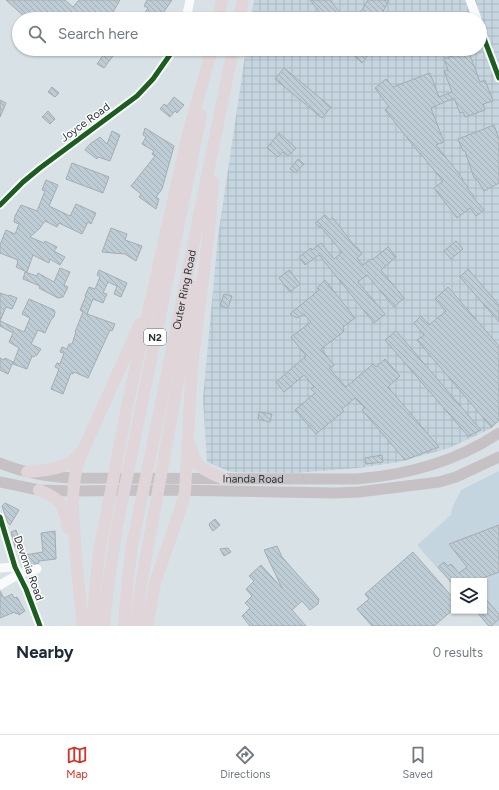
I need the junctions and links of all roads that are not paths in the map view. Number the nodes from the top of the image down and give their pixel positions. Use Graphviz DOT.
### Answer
graph roads {
  1 [pos="190,0"];
  2 [pos="222,0"];
  3 [pos="243,0"];
  4 [pos="470,0"];
  5 [pos="187,12"];
  6 [pos="219,12"];
  7 [pos="240,12"];
  8 [pos="474,12"];
  9 [pos="487,46"];
  10 [pos="169,56"];
  11 [pos="210,56"];
  12 [pos="211,56"];
  13 [pos="232,56"];
  14 [pos="499,78"];
  15 [pos="220,116"];
  16 [pos="212,185"];
  17 [pos="0,205"];
  18 [pos="152,296"];
  19 [pos="189,430"];
  20 [pos="499,433"];
  21 [pos="84,446"];
  22 [pos="499,457"];
  23 [pos="0,463"];
  24 [pos="27,472"];
  25 [pos="205,473"];
  26 [pos="0,474"];
  27 [pos="74,478"];
  28 [pos="187,479"];
  29 [pos="224,479"];
  30 [pos="0,482"];
  31 [pos="0,486"];
  32 [pos="20,486"];
  33 [pos="39,490"];
  34 [pos="72,491"];
  35 [pos="185,491"];
  36 [pos="0,517"];
  37 [pos="0,568"];
  38 [pos="37,569"];
  39 [pos="17,571"];
  40 [pos="78,584"];
  41 [pos="0,585"];
  42 [pos="40,626"];
  43 [pos="83,626"];
  44 [pos="93,626"];
  45 [pos="104,626"];
  46 [pos="124,626"];
  47 [pos="136,626"];
  48 [pos="147,626"];
  1 -- 5 [label="street"];
  2 -- 6 [label="highway"];
  3 -- 7 [label="highway"];
  4 -- 8 [label="street"];
  9 -- 14 [label="street"];
  10 -- 17 [label="street, Joyce Road"];
  11 -- 18 [label="highway"];
  12 -- 45 [label="highway, Outer Ring Road / N2"];
  13 -- 15 [label="highway, Outer Ring Road / N2"];
  15 -- 16 [label="highway"];
  15 -- 46 [label="highway, Outer Ring Road / N2"];
  16 -- 19 [label="highway"];
  16 -- 47 [label="highway"];
  18 -- 21 [label="highway"];
  18 -- 44 [label="highway"];
  19 -- 25 [label="highway"];
  19 -- 28 [label="highway"];
  20 -- 29 [label="main road, Inanda Road"];
  21 -- 24 [label="highway"];
  21 -- 27 [label="highway"];
  22 -- 35 [label="main road, Inanda Road"];
  23 -- 24 [label="main road, Inanda Road"];
  24 -- 27 [label="main road, Inanda Road"];
  25 -- 28 [label="main road, Inanda Road"];
  25 -- 29 [label="highway"];
  26 -- 32 [label="main road"];
  27 -- 28 [label="main road, Inanda Road"];
  27 -- 34 [label="highway"];
  28 -- 35 [label="highway"];
  30 -- 32 [label="main road, Inanda Road"];
  31 -- 32 [label="main road"];
  32 -- 33 [label="main road, Inanda Road"];
  33 -- 34 [label="main road, Inanda Road"];
  33 -- 40 [label="highway"];
  34 -- 35 [label="main road, Inanda Road"];
  34 -- 40 [label="highway"];
  35 -- 48 [label="highway"];
  36 -- 39 [label="street, Devonia Road"];
  37 -- 39 [label="street"];
  38 -- 39 [label="street"];
  39 -- 41 [label="street"];
  39 -- 42 [label="street, Devonia Road"];
  40 -- 43 [label="highway"];
}
